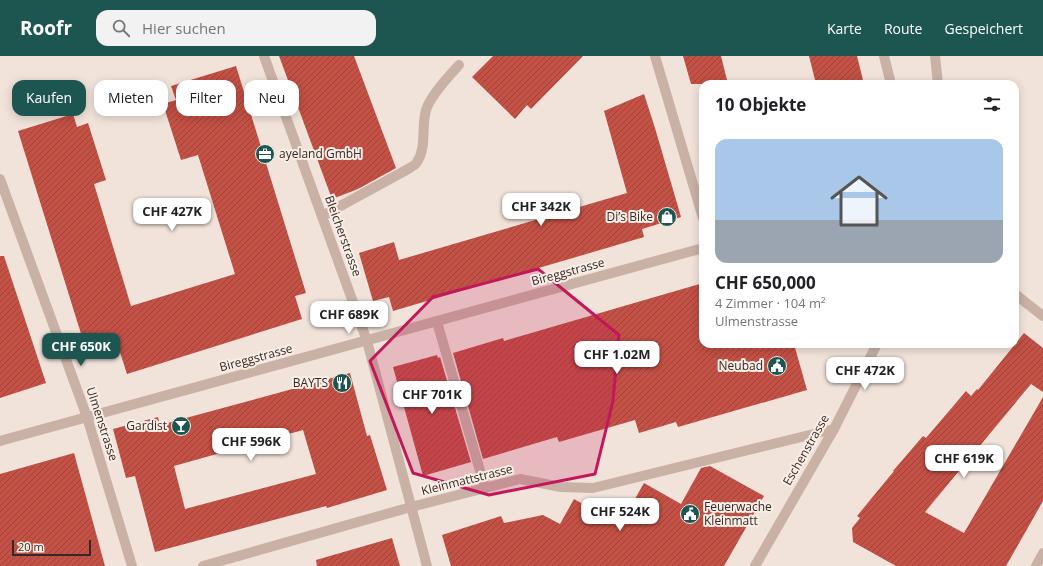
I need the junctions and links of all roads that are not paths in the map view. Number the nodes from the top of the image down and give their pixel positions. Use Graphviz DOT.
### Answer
graph roads {
  1 [pos="264,56"];
  2 [pos="655,56"];
  3 [pos="884,56"];
  4 [pos="935,56"];
  5 [pos="459,65"];
  6 [pos="890,80"];
  7 [pos="938,80"];
  8 [pos="0,179"];
  9 [pos="699,204"];
  10 [pos="322,216"];
  11 [pos="699,249"];
  12 [pos="1019,297"];
  13 [pos="1043,316"];
  14 [pos="437,322"];
  15 [pos="367,341"];
  16 [pos="875,348"];
  17 [pos="87,417"];
  18 [pos="834,429"];
  19 [pos="0,441"];
  20 [pos="485,488"];
  21 [pos="411,507"];
  22 [pos="1043,553"];
  23 [pos="132,566"];
  24 [pos="203,566"];
  25 [pos="427,566"];
  26 [pos="754,566"];
  27 [pos="1036,566"];
  1 -- 10 [label="street, Bleicherstrasse"];
  2 -- 9 [label="street"];
  3 -- 6 [label="street"];
  4 -- 7 [label="street"];
  5 -- 10 [label="street"];
  8 -- 17 [label="street, Ulmenstrasse"];
  10 -- 15 [label="street, Bleicherstrasse"];
  11 -- 14 [label="street, Bireggstrasse"];
  12 -- 13 [label="street"];
  14 -- 15 [label="street, Bireggstrasse"];
  14 -- 20 [label="street"];
  15 -- 17 [label="street, Bireggstrasse"];
  15 -- 21 [label="street, Bleicherstrasse"];
  16 -- 18 [label="street, Eschenstrasse"];
  17 -- 19 [label="street, Bireggstrasse"];
  17 -- 23 [label="street, Ulmenstrasse"];
  18 -- 20 [label="street, Kleinmattstrasse"];
  18 -- 26 [label="street, Eschenstrasse"];
  20 -- 21 [label="street, Kleinmattstrasse"];
  21 -- 24 [label="street, Kleinmattstrasse"];
  21 -- 25 [label="street, Bleicherstrasse"];
  22 -- 27 [label="street"];
}
